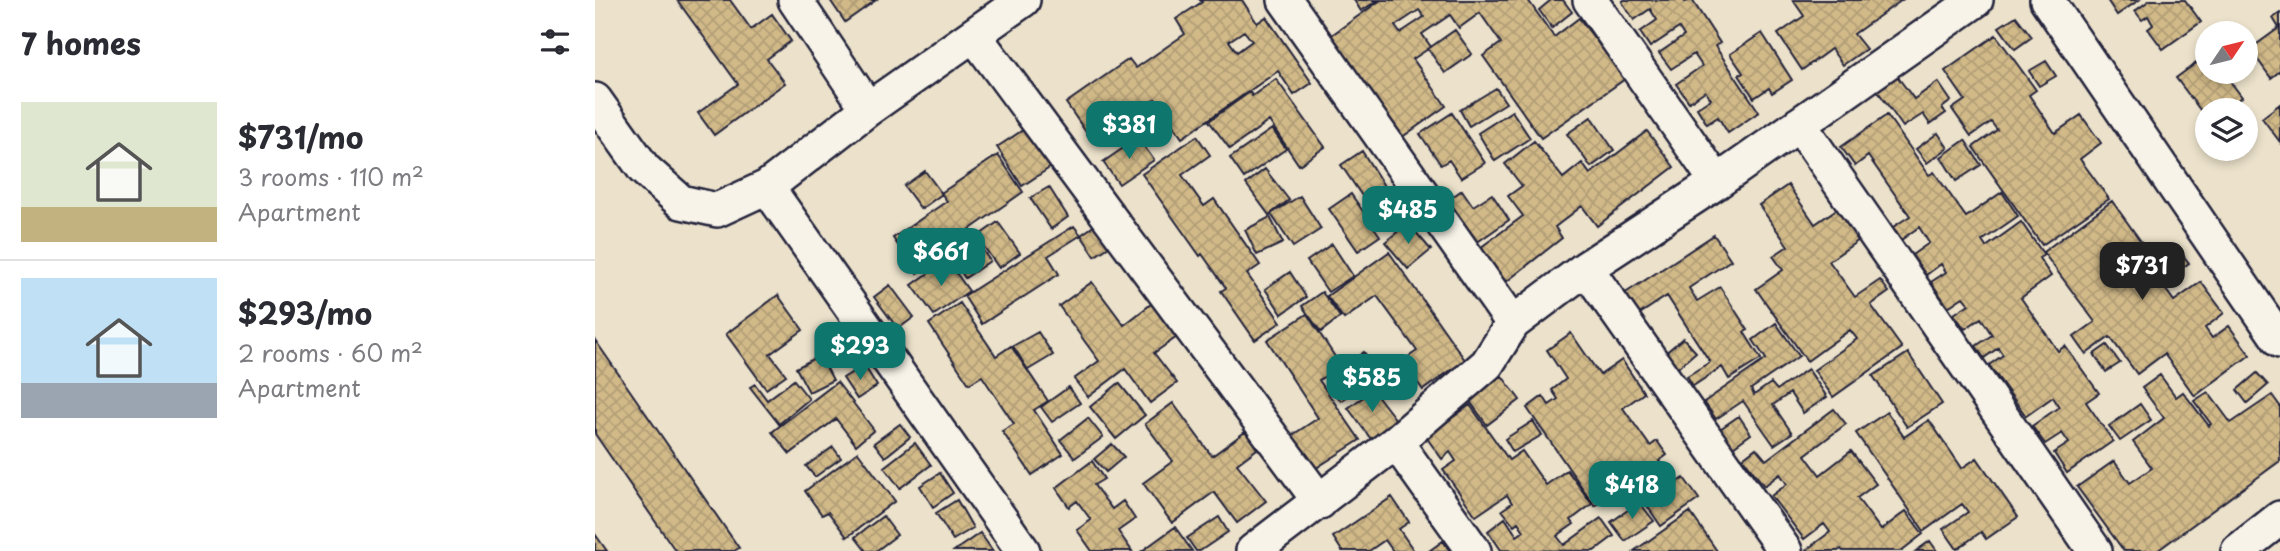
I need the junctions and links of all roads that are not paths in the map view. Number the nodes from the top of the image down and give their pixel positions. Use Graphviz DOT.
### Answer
graph roads {
  1 [pos="795,0"];
  2 [pos="1023,0"];
  3 [pos="1285,0"];
  4 [pos="1590,0"];
  5 [pos="1976,0"];
  6 [pos="2047,0"];
  7 [pos="974,35"];
  8 [pos="595,100"];
  9 [pos="868,108"];
  10 [pos="1799,124"];
  11 [pos="1717,182"];
  12 [pos="767,187"];
  13 [pos="1586,268"];
  14 [pos="1513,323"];
  15 [pos="2280,341"];
  16 [pos="1396,442"];
  17 [pos="1319,502"];
  18 [pos="2280,518"];
  19 [pos="1023,551"];
  20 [pos="1253,551"];
  21 [pos="1474,551"];
  22 [pos="1785,551"];
  23 [pos="2095,551"];
  24 [pos="2238,551"];
  1 -- 9 [label="street"];
  2 -- 7 [label="street"];
  3 -- 14 [label="street"];
  4 -- 11 [label="street"];
  5 -- 10 [label="street"];
  6 -- 15 [label="street"];
  7 -- 9 [label="street"];
  7 -- 17 [label="street"];
  8 -- 12 [label="street"];
  9 -- 12 [label="street"];
  10 -- 11 [label="street"];
  10 -- 23 [label="street"];
  11 -- 13 [label="street"];
  12 -- 19 [label="street"];
  13 -- 14 [label="street"];
  13 -- 22 [label="street"];
  14 -- 16 [label="street"];
  16 -- 17 [label="street"];
  16 -- 21 [label="street"];
  17 -- 20 [label="street"];
  18 -- 24 [label="street"];
}
